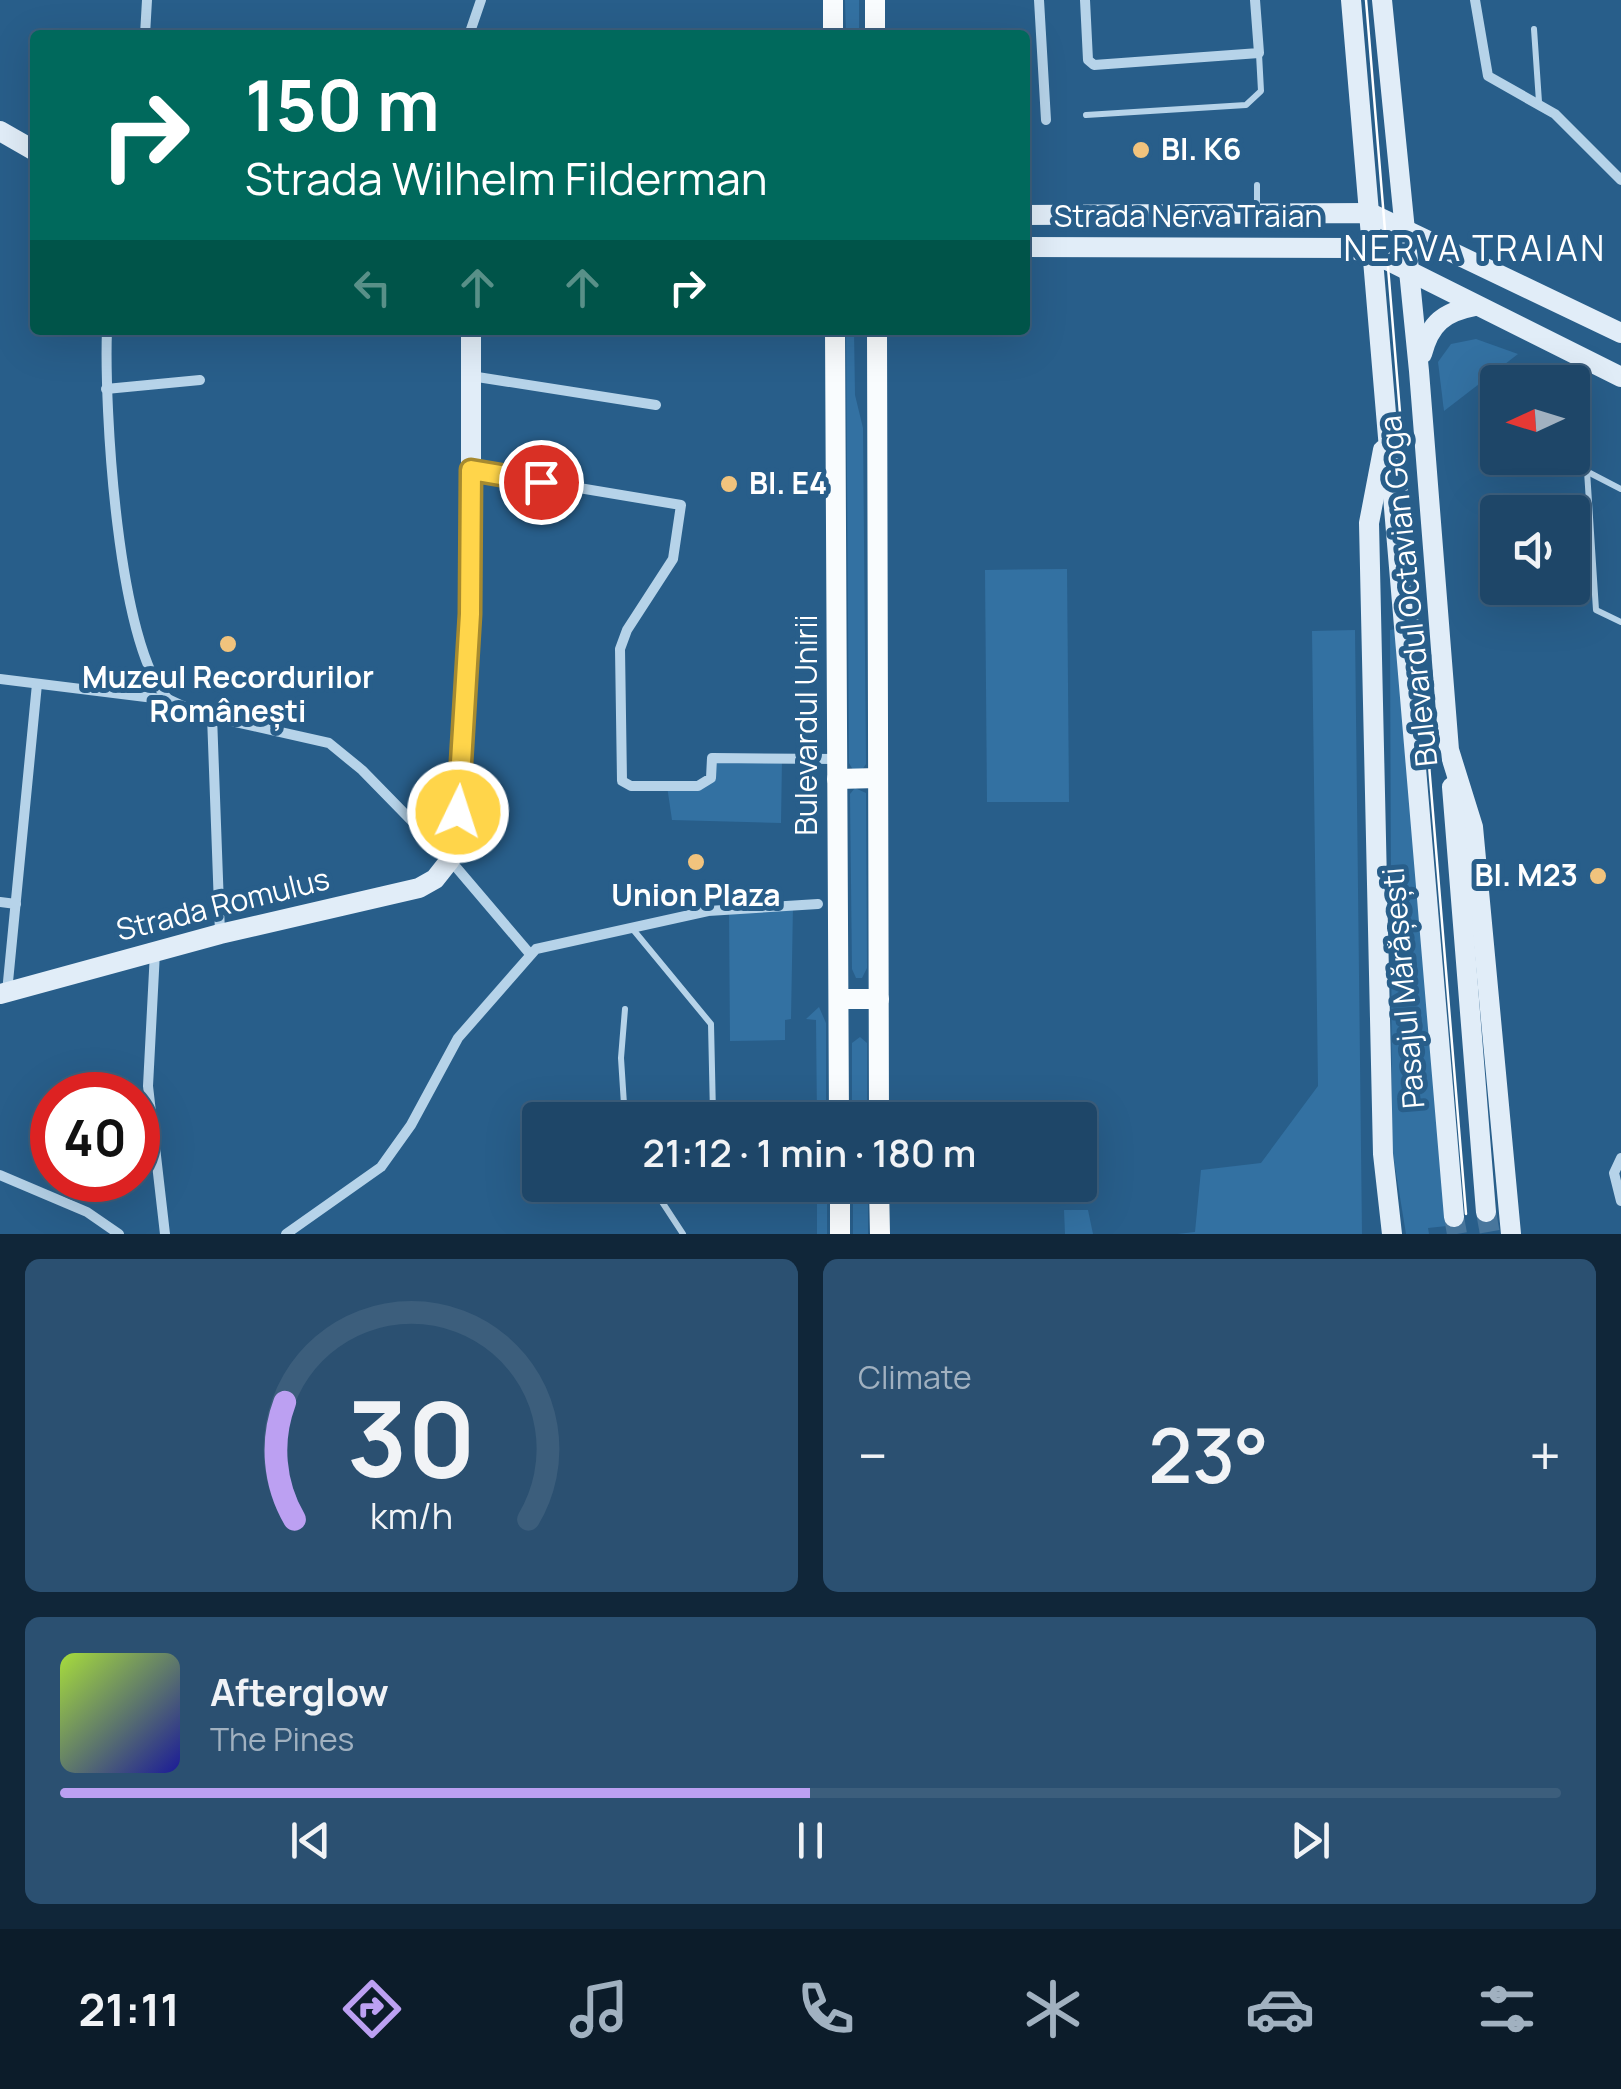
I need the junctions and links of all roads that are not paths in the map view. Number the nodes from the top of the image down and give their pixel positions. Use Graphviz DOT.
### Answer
graph roads {
  1 [pos="146,0"];
  2 [pos="481,0"];
  3 [pos="833,0"];
  4 [pos="875,0"];
  5 [pos="1039,0"];
  6 [pos="1085,0"];
  7 [pos="1254,0"];
  8 [pos="1351,0"];
  9 [pos="1382,0"];
  10 [pos="1475,0"];
  11 [pos="145,30"];
  12 [pos="472,30"];
  13 [pos="833,30"];
  14 [pos="875,30"];
  15 [pos="1534,30"];
  16 [pos="1258,52"];
  17 [pos="1539,102"];
  18 [pos="1086,115"];
  19 [pos="1046,120"];
  20 [pos="0,131"];
  21 [pos="30,148"];
  22 [pos="1621,180"];
  23 [pos="1258,185"];
  24 [pos="1257,213"];
  25 [pos="1370,213"];
  26 [pos="1030,215"];
  27 [pos="1404,226"];
  28 [pos="1030,247"];
  29 [pos="1373,254"];
  30 [pos="1408,271"];
  31 [pos="1475,306"];
  32 [pos="1621,333"];
  33 [pos="108,335"];
  34 [pos="471,335"];
  35 [pos="835,335"];
  36 [pos="876,335"];
  37 [pos="1419,371"];
  38 [pos="471,376"];
  39 [pos="1621,377"];
  40 [pos="200,380"];
  41 [pos="106,390"];
  42 [pos="656,405"];
  43 [pos="1388,428"];
  44 [pos="471,470"];
  45 [pos="1621,488"];
  46 [pos="1621,622"];
  47 [pos="0,679"];
  48 [pos="37,684"];
  49 [pos="170,700"];
  50 [pos="212,716"];
  51 [pos="1449,750"];
  52 [pos="1413,753"];
  53 [pos="837,769"];
  54 [pos="878,778"];
  55 [pos="450,860"];
  56 [pos="0,902"];
  57 [pos="16,904"];
  58 [pos="818,904"];
  59 [pos="630,926"];
  60 [pos="220,934"];
  61 [pos="155,950"];
  62 [pos="530,954"];
  63 [pos="3,993"];
  64 [pos="839,999"];
  65 [pos="879,999"];
  66 [pos="624,1009"];
  67 [pos="624,1102"];
  68 [pos="714,1102"];
  69 [pos="839,1102"];
  70 [pos="879,1102"];
  71 [pos="1621,1158"];
  72 [pos="0,1174"];
  73 [pos="1621,1201"];
  74 [pos="663,1202"];
  75 [pos="840,1202"];
  76 [pos="880,1202"];
  77 [pos="1486,1212"];
  78 [pos="1454,1217"];
  79 [pos="678,1224"];
  80 [pos="119,1234"];
  81 [pos="165,1234"];
  82 [pos="286,1234"];
  83 [pos="668,1234"];
  84 [pos="683,1234"];
  85 [pos="840,1234"];
  86 [pos="880,1234"];
  87 [pos="1392,1234"];
  88 [pos="1512,1234"];
  1 -- 11 [label="street"];
  2 -- 12 [label="street"];
  3 -- 13 [label="main road"];
  4 -- 14 [label="main road"];
  5 -- 19 [label="street"];
  6 -- 16 [label="street"];
  7 -- 16 [label="street"];
  8 -- 25 [label="main road, Bulevardul Octavian Goga"];
  9 -- 27 [label="main road, Bulevardul Octavian Goga"];
  10 -- 17 [label="street"];
  15 -- 17 [label="lane"];
  16 -- 18 [label="lane"];
  17 -- 22 [label="street"];
  20 -- 21 [label="main road"];
  23 -- 24 [label="lane"];
  24 -- 25 [label="main road, Strada Nerva Traian"];
  24 -- 26 [label="main road, Strada Nerva Traian"];
  25 -- 27 [label="main road, Strada Nerva Traian"];
  25 -- 29 [label="main road, Bulevardul Octavian Goga"];
  27 -- 30 [label="main road, Bulevardul Octavian Goga"];
  27 -- 32 [label="main road, Strada Nerva Traian"];
  28 -- 29 [label="main road, Strada Nerva Traian"];
  29 -- 30 [label="main road, Strada Nerva Traian"];
  29 -- 43 [label="main road, Bulevardul Octavian Goga"];
  30 -- 31 [label="main road, Strada Nerva Traian"];
  30 -- 37 [label="main road, Bulevardul Octavian Goga"];
  31 -- 37 [label="main road"];
  31 -- 39 [label="main road, Strada Nerva Traian"];
  33 -- 41 [label="street"];
  34 -- 38 [label="main road"];
  35 -- 53 [label="main road, Bulevardul Unirii"];
  36 -- 54 [label="main road"];
  37 -- 51 [label="main road, Bulevardul Octavian Goga"];
  38 -- 42 [label="street"];
  38 -- 44 [label="main road"];
  40 -- 41 [label="street"];
  41 -- 49 [label="street"];
  43 -- 52 [label="main road, Bulevardul Octavian Goga"];
  43 -- 87 [label="main road, Bulevardul Octavian Goga"];
  44 -- 53 [label="street"];
  44 -- 55 [label="main road"];
  45 -- 46 [label="lane"];
  47 -- 48 [label="street"];
  48 -- 49 [label="street"];
  48 -- 57 [label="street"];
  49 -- 50 [label="street"];
  50 -- 55 [label="street"];
  50 -- 60 [label="street"];
  51 -- 77 [label="main road"];
  51 -- 88 [label="main road, Bulevardul Octavian Goga"];
  52 -- 78 [label="main road, Pasajul Mărășești"];
  53 -- 54 [label="main road"];
  53 -- 64 [label="main road, Bulevardul Unirii"];
  54 -- 65 [label="main road"];
  55 -- 60 [label="main road, Strada Romulus"];
  55 -- 62 [label="street"];
  56 -- 57 [label="street"];
  57 -- 63 [label="street"];
  58 -- 59 [label="street"];
  59 -- 62 [label="street"];
  59 -- 68 [label="lane"];
  60 -- 61 [label="main road, Strada Romulus"];
  61 -- 63 [label="main road, Strada Romulus"];
  61 -- 81 [label="street"];
  62 -- 82 [label="street"];
  64 -- 65 [label="main road"];
  64 -- 69 [label="main road, Bulevardul Unirii"];
  65 -- 70 [label="main road"];
  66 -- 67 [label="lane"];
  71 -- 73 [label="street"];
  72 -- 80 [label="street"];
  74 -- 79 [label="lane"];
  75 -- 85 [label="main road"];
  76 -- 86 [label="main road"];
  79 -- 83 [label="lane"];
  79 -- 84 [label="lane"];
}
